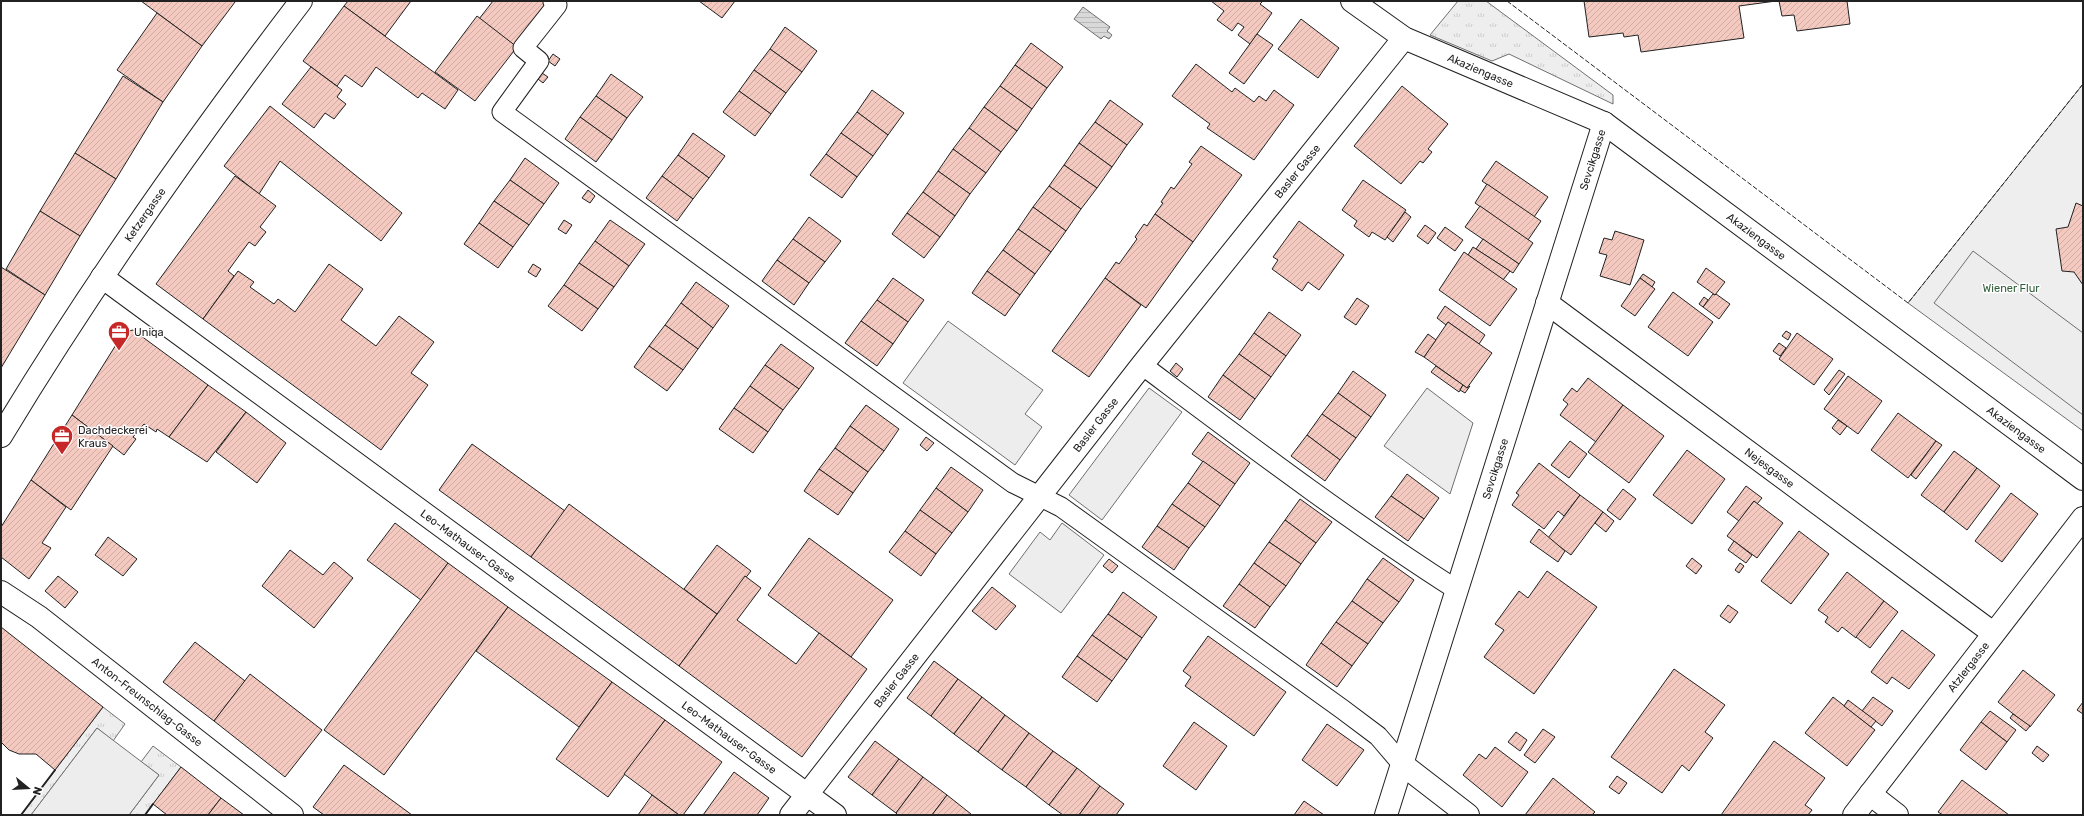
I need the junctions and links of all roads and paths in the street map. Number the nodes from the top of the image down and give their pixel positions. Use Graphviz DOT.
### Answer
graph roads {
  1 [pos="301,1"];
  2 [pos="1352,1"];
  3 [pos="553,2"];
  4 [pos="1404,38"];
  5 [pos="1604,123"];
  6 [pos="102,277"];
  7 [pos="1547,303"];
  8 [pos="1142,365"];
  9 [pos="1,436"];
  10 [pos="2083,479"];
  11 [pos="1040,496"];
  12 [pos="2083,518"];
  13 [pos="1457,590"];
  14 [pos="1,592"];
  15 [pos="1993,632"];
  16 [pos="1402,764"];
  17 [pos="806,794"];
  18 [pos="1870,794"];
  19 [pos="292,815"];
  20 [pos="791,815"];
  21 [pos="835,815"];
  22 [pos="1386,815"];
  23 [pos="1468,815"];
  24 [pos="1854,815"];
  25 [pos="1898,815"];
  1 -- 6 [label="street, Ketzergasse"];
  2 -- 4 [label="street, Akaziengasse"];
  3 -- 11 [label="street"];
  4 -- 5 [label="street, Akaziengasse"];
  4 -- 8 [label="street, Basler Gasse"];
  5 -- 7 [label="street, Sevcikgasse"];
  5 -- 10 [label="street, Akaziengasse"];
  6 -- 9 [label="street, Ketzergasse"];
  6 -- 17 [label="street, Leo-Mathauser-Gasse"];
  7 -- 13 [label="street, Sevcikgasse"];
  7 -- 15 [label="street, Nejesgasse"];
  8 -- 11 [label="street, Basler Gasse"];
  8 -- 13 [label="street"];
  11 -- 16 [label="street"];
  11 -- 17 [label="street, Basler Gasse"];
  12 -- 15 [label="street, Atzlergasse"];
  13 -- 16 [label="street, Sevcikgasse"];
  14 -- 19 [label="street, Anton-Freunschlag-Gasse"];
  15 -- 18 [label="street, Atzlergasse"];
  16 -- 22 [label="street, Sevcikgasse"];
  16 -- 23 [label="street"];
  17 -- 20 [label="street, Basler Gasse"];
  17 -- 21 [label="street, Leo-Mathauser-Gasse"];
  18 -- 24 [label="street, Atzlergasse"];
  18 -- 25 [label="street"];
}
